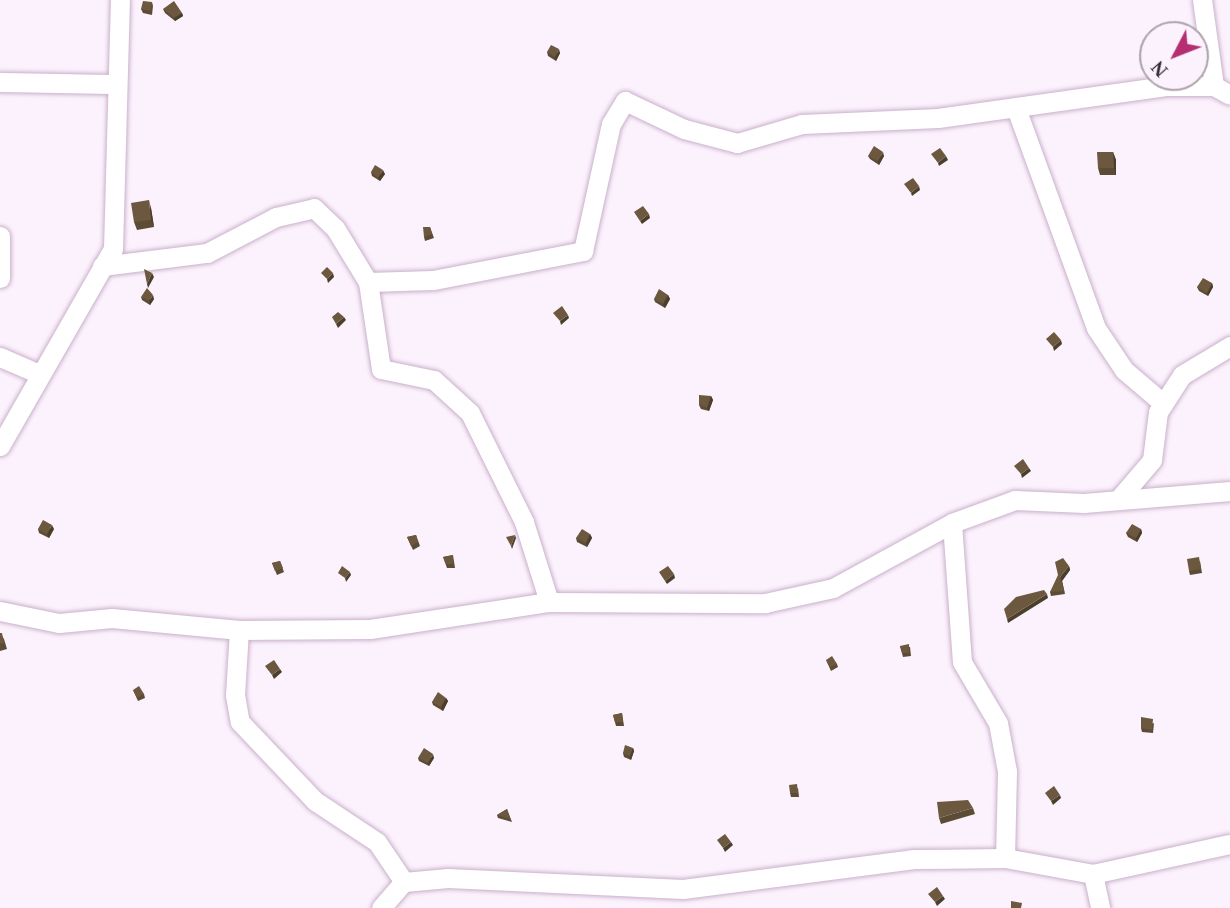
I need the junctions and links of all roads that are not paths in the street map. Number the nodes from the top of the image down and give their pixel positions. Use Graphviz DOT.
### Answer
graph roads {
  1 [pos="120,0"];
  2 [pos="1202,0"];
  3 [pos="0,82"];
  4 [pos="114,84"];
  5 [pos="1222,91"];
  6 [pos="1016,108"];
  7 [pos="0,236"];
  8 [pos="102,266"];
  9 [pos="0,278"];
  10 [pos="368,282"];
  11 [pos="1230,346"];
  12 [pos="0,357"];
  13 [pos="37,373"];
  14 [pos="1164,404"];
  15 [pos="0,446"];
  16 [pos="1230,491"];
  17 [pos="1118,500"];
  18 [pos="952,523"];
  19 [pos="549,602"];
  20 [pos="0,611"];
  21 [pos="239,630"];
  22 [pos="1230,844"];
  23 [pos="1005,858"];
  24 [pos="1093,874"];
  25 [pos="404,882"];
  26 [pos="644,888"];
  27 [pos="381,908"];
  28 [pos="649,908"];
  29 [pos="1100,908"];
  1 -- 4 [label="street"];
  2 -- 5 [label="street"];
  3 -- 4 [label="street"];
  4 -- 8 [label="street"];
  5 -- 6 [label="street"];
  6 -- 10 [label="street"];
  6 -- 14 [label="street"];
  7 -- 9 [label="street"];
  8 -- 10 [label="street"];
  8 -- 13 [label="street"];
  10 -- 19 [label="street"];
  11 -- 14 [label="street"];
  12 -- 13 [label="street"];
  13 -- 15 [label="street"];
  14 -- 17 [label="street"];
  16 -- 17 [label="street"];
  17 -- 18 [label="street"];
  18 -- 19 [label="street"];
  18 -- 23 [label="street"];
  19 -- 21 [label="street"];
  20 -- 21 [label="street"];
  21 -- 25 [label="street"];
  22 -- 24 [label="street"];
  23 -- 24 [label="street"];
  23 -- 26 [label="street"];
  24 -- 29 [label="street"];
  25 -- 26 [label="street"];
  25 -- 27 [label="street"];
  26 -- 28 [label="street"];
}
